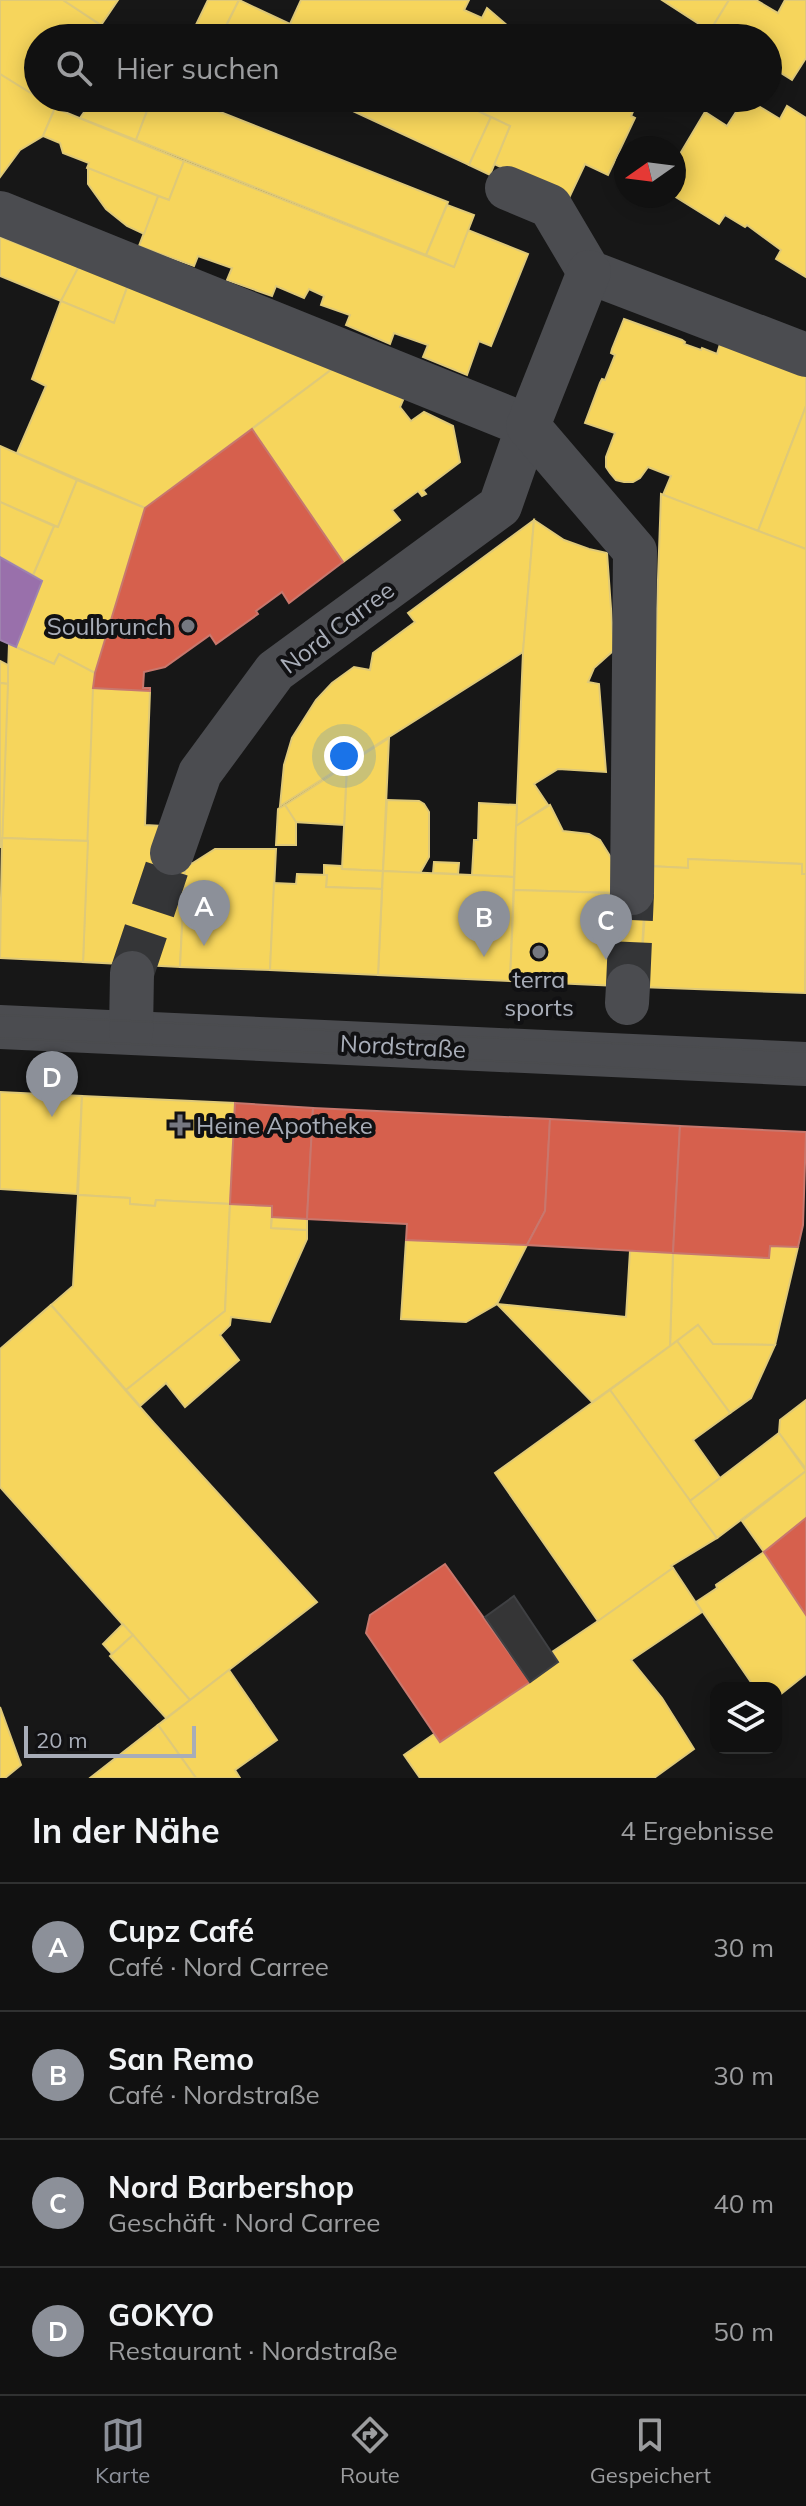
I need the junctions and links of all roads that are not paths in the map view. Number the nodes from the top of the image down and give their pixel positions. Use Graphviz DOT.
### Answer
graph roads {
  1 [pos="507,188"];
  2 [pos="0,213"];
  3 [pos="589,272"];
  4 [pos="806,355"];
  5 [pos="528,426"];
  6 [pos="172,853"];
  7 [pos="632,893"];
  8 [pos="132,973"];
  9 [pos="0,1027"];
  10 [pos="131,1032"];
  11 [pos="806,1064"];
  1 -- 3 [label="street"];
  2 -- 5 [label="street"];
  3 -- 4 [label="street"];
  3 -- 5 [label="street, Nord Carree"];
  5 -- 6 [label="street, Nord Carree"];
  5 -- 7 [label="street"];
  8 -- 10 [label="street"];
  9 -- 10 [label="street, Nordstraße"];
  10 -- 11 [label="street, Nordstraße"];
}
